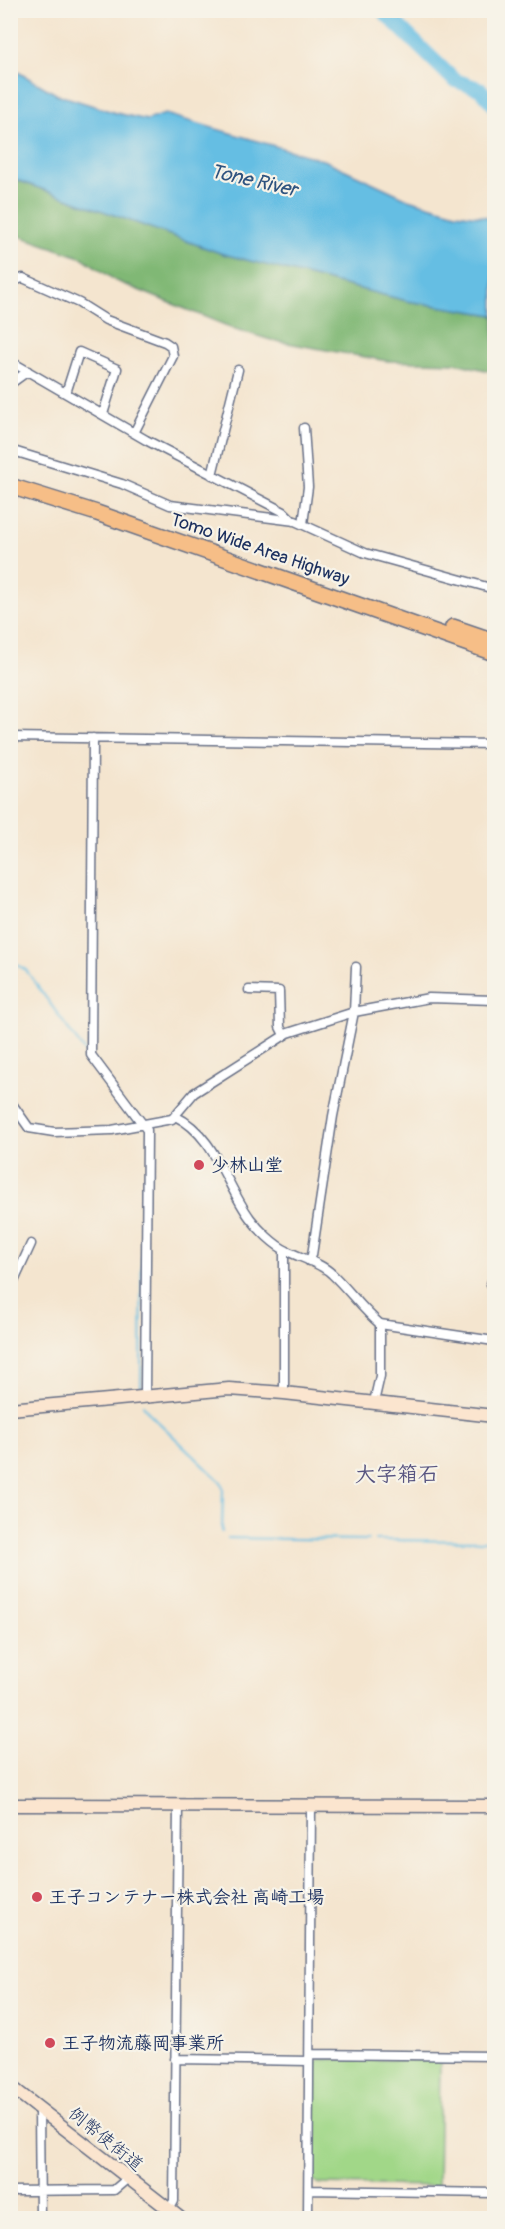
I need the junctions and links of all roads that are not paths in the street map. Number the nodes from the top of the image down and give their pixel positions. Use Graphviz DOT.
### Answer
graph roads {
  1 [pos="10,282"];
  2 [pos="10,361"];
  3 [pos="238,370"];
  4 [pos="28,371"];
  5 [pos="10,384"];
  6 [pos="66,393"];
  7 [pos="103,414"];
  8 [pos="304,428"];
  9 [pos="134,433"];
  10 [pos="10,450"];
  11 [pos="10,475"];
  12 [pos="212,475"];
  13 [pos="10,486"];
  14 [pos="292,521"];
  15 [pos="303,524"];
  16 [pos="495,589"];
  17 [pos="495,641"];
  18 [pos="495,653"];
  19 [pos="10,737"];
  20 [pos="93,738"];
  21 [pos="495,744"];
  22 [pos="356,967"];
  23 [pos="249,990"];
  24 [pos="495,1000"];
  25 [pos="354,1012"];
  26 [pos="284,1035"];
  27 [pos="10,1101"];
  28 [pos="175,1116"];
  29 [pos="142,1125"];
  30 [pos="32,1244"];
  31 [pos="284,1250"];
  32 [pos="309,1261"];
  33 [pos="495,1276"];
  34 [pos="10,1290"];
  35 [pos="495,1305"];
  36 [pos="380,1324"];
  37 [pos="495,1341"];
  38 [pos="284,1393"];
  39 [pos="145,1398"];
  40 [pos="374,1402"];
  41 [pos="10,1409"];
  42 [pos="495,1416"];
  43 [pos="10,1805"];
  44 [pos="178,1806"];
  45 [pos="312,1806"];
  46 [pos="495,1806"];
  47 [pos="495,2056"];
  48 [pos="309,2057"];
  49 [pos="175,2059"];
  50 [pos="10,2086"];
  51 [pos="39,2108"];
  52 [pos="127,2179"];
  53 [pos="309,2190"];
  54 [pos="10,2191"];
  55 [pos="40,2191"];
  56 [pos="495,2193"];
  57 [pos="169,2210"];
  58 [pos="40,2218"];
  59 [pos="180,2218"];
  60 [pos="308,2218"];
  1 -- 9 [label="street"];
  2 -- 4 [label="street"];
  3 -- 12 [label="street"];
  4 -- 5 [label="street"];
  4 -- 6 [label="street"];
  6 -- 7 [label="street"];
  6 -- 7 [label="street"];
  7 -- 9 [label="street"];
  8 -- 15 [label="street"];
  9 -- 12 [label="street"];
  10 -- 14 [label="street"];
  11 -- 17 [label="highway, Tomo Wide Area Highway"];
  12 -- 14 [label="street"];
  13 -- 18 [label="highway, Tomo Wide Area Highway"];
  14 -- 15 [label="street"];
  15 -- 16 [label="street"];
  19 -- 20 [label="street"];
  20 -- 21 [label="street"];
  20 -- 29 [label="street"];
  22 -- 25 [label="street"];
  23 -- 26 [label="street"];
  24 -- 25 [label="street"];
  25 -- 26 [label="street"];
  25 -- 32 [label="street"];
  26 -- 28 [label="street"];
  27 -- 29 [label="street"];
  28 -- 29 [label="street"];
  28 -- 31 [label="street"];
  29 -- 39 [label="street"];
  30 -- 34 [label="street"];
  31 -- 32 [label="street"];
  31 -- 38 [label="street"];
  32 -- 36 [label="street"];
  33 -- 35 [label="street"];
  36 -- 37 [label="street"];
  36 -- 40 [label="street"];
  38 -- 39 [label="street"];
  38 -- 40 [label="street"];
  39 -- 41 [label="street"];
  40 -- 42 [label="street"];
  43 -- 44 [label="street"];
  44 -- 45 [label="street"];
  44 -- 49 [label="street"];
  45 -- 46 [label="street"];
  45 -- 48 [label="street"];
  47 -- 48 [label="street"];
  48 -- 49 [label="street"];
  48 -- 53 [label="street"];
  49 -- 57 [label="street"];
  50 -- 51 [label="street, 例幣使街道"];
  51 -- 52 [label="street, 例幣使街道"];
  51 -- 55 [label="street"];
  52 -- 55 [label="street"];
  52 -- 57 [label="street, 例幣使街道"];
  53 -- 56 [label="street"];
  53 -- 60 [label="street"];
  54 -- 55 [label="street"];
  55 -- 58 [label="street"];
  57 -- 59 [label="street, 例幣使街道"];
}
